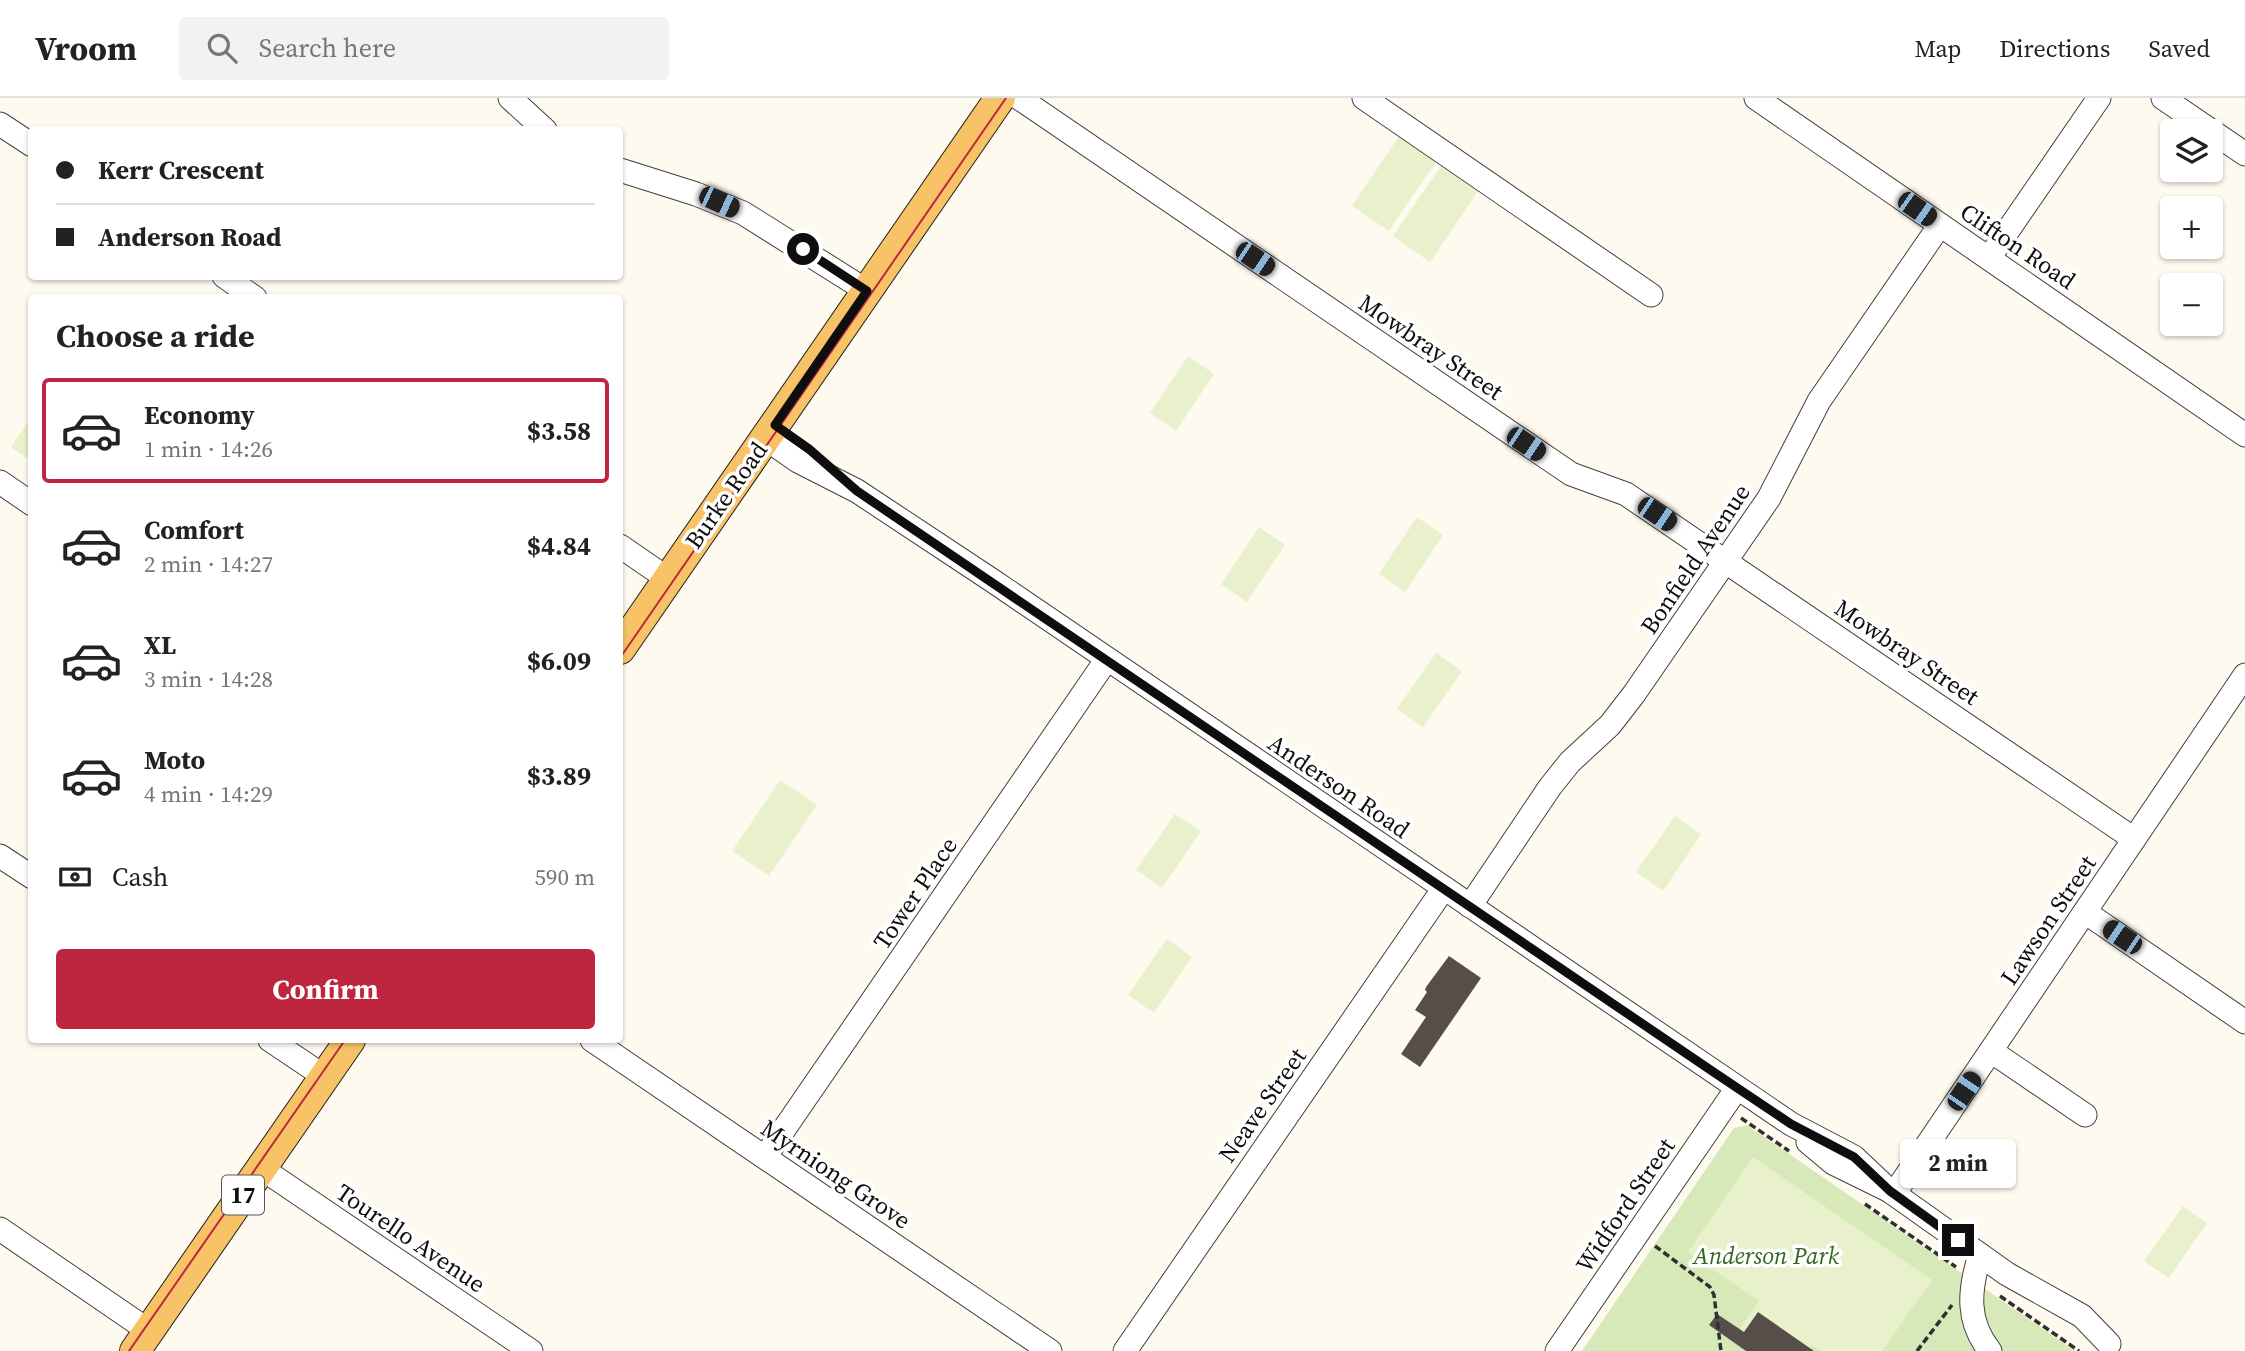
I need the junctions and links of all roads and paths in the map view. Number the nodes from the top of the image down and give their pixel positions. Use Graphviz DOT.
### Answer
graph roads {
  1 [pos="510,98"];
  2 [pos="1000,98"];
  3 [pos="1019,98"];
  4 [pos="1364,98"];
  5 [pos="1756,98"];
  6 [pos="2099,98"];
  7 [pos="2163,98"];
  8 [pos="0,124"];
  9 [pos="541,126"];
  10 [pos="28,142"];
  11 [pos="2245,154"];
  12 [pos="623,171"];
  13 [pos="1940,225"];
  14 [pos="1989,258"];
  15 [pos="230,280"];
  16 [pos="867,291"];
  17 [pos="249,294"];
  18 [pos="1651,295"];
  19 [pos="770,432"];
  20 [pos="2245,435"];
  21 [pos="0,482"];
  22 [pos="28,501"];
  23 [pos="623,548"];
  24 [pos="1725,560"];
  25 [pos="668,579"];
  26 [pos="623,645"];
  27 [pos="1107,659"];
  28 [pos="2245,675"];
  29 [pos="2134,839"];
  30 [pos="0,856"];
  31 [pos="28,874"];
  32 [pos="1444,888"];
  33 [pos="1470,906"];
  34 [pos="2085,912"];
  35 [pos="2245,1022"];
  36 [pos="274,1043"];
  37 [pos="348,1043"];
  38 [pos="596,1043"];
  39 [pos="1991,1051"];
  40 [pos="325,1077"];
  41 [pos="1737,1088"];
  42 [pos="2085,1115"];
  43 [pos="1739,1117"];
  44 [pos="1795,1155"];
  45 [pos="765,1157"];
  46 [pos="261,1168"];
  47 [pos="1892,1192"];
  48 [pos="1861,1201"];
  49 [pos="0,1229"];
  50 [pos="1653,1244"];
  51 [pos="1980,1255"];
  52 [pos="1972,1278"];
  53 [pos="142,1341"];
  54 [pos="2110,1349"];
  55 [pos="531,1351"];
  56 [pos="1050,1351"];
  57 [pos="1125,1351"];
  58 [pos="1557,1351"];
  59 [pos="1721,1351"];
  60 [pos="1917,1351"];
  61 [pos="1990,1351"];
  62 [pos="2079,1351"];
  1 -- 9 [label="street"];
  2 -- 16 [label="main road, Burke Road"];
  3 -- 24 [label="street, Mowbray Street"];
  4 -- 18 [label="street"];
  5 -- 13 [label="street, Clifton Road"];
  6 -- 14 [label="street"];
  7 -- 11 [label="street"];
  8 -- 10 [label="street"];
  12 -- 16 [label="street"];
  13 -- 14 [label="street, Clifton Road"];
  13 -- 24 [label="street, Bonfield Avenue"];
  14 -- 20 [label="street, Clifton Road"];
  15 -- 17 [label="street"];
  16 -- 19 [label="main road, Burke Road"];
  19 -- 25 [label="main road, Burke Road"];
  19 -- 27 [label="street, Anderson Road"];
  21 -- 22 [label="street"];
  23 -- 25 [label="street"];
  24 -- 29 [label="street, Mowbray Street"];
  24 -- 33 [label="street, Bonfield Avenue"];
  25 -- 26 [label="main road, Burke Road"];
  27 -- 32 [label="street, Anderson Road"];
  27 -- 45 [label="street, Tower Place"];
  28 -- 29 [label="street, Lawson Street"];
  29 -- 34 [label="street, Lawson Street"];
  30 -- 31 [label="street"];
  32 -- 33 [label="street, Anderson Road"];
  32 -- 57 [label="street, Neave Street"];
  33 -- 41 [label="street, Anderson Road"];
  34 -- 35 [label="street"];
  34 -- 39 [label="street, Lawson Street"];
  36 -- 40 [label="street"];
  37 -- 40 [label="main road, 17"];
  38 -- 45 [label="street, Myrniong Grove"];
  39 -- 42 [label="street"];
  39 -- 47 [label="street, Lawson Street"];
  40 -- 46 [label="main road, 17"];
  41 -- 47 [label="street, Anderson Road"];
  41 -- 58 [label="street, Widford Street"];
  43 -- 44 [label="path"];
  45 -- 56 [label="street, Myrniong Grove"];
  46 -- 53 [label="main road, 17"];
  46 -- 55 [label="street, Tourello Avenue"];
  47 -- 51 [label="street, Anderson Road"];
  48 -- 52 [label="path"];
  49 -- 53 [label="street"];
  50 -- 59 [label="path"];
  51 -- 52 [label="street"];
  51 -- 54 [label="street, Anderson Road"];
  52 -- 60 [label="path"];
  52 -- 61 [label="street"];
  52 -- 62 [label="path"];
}
